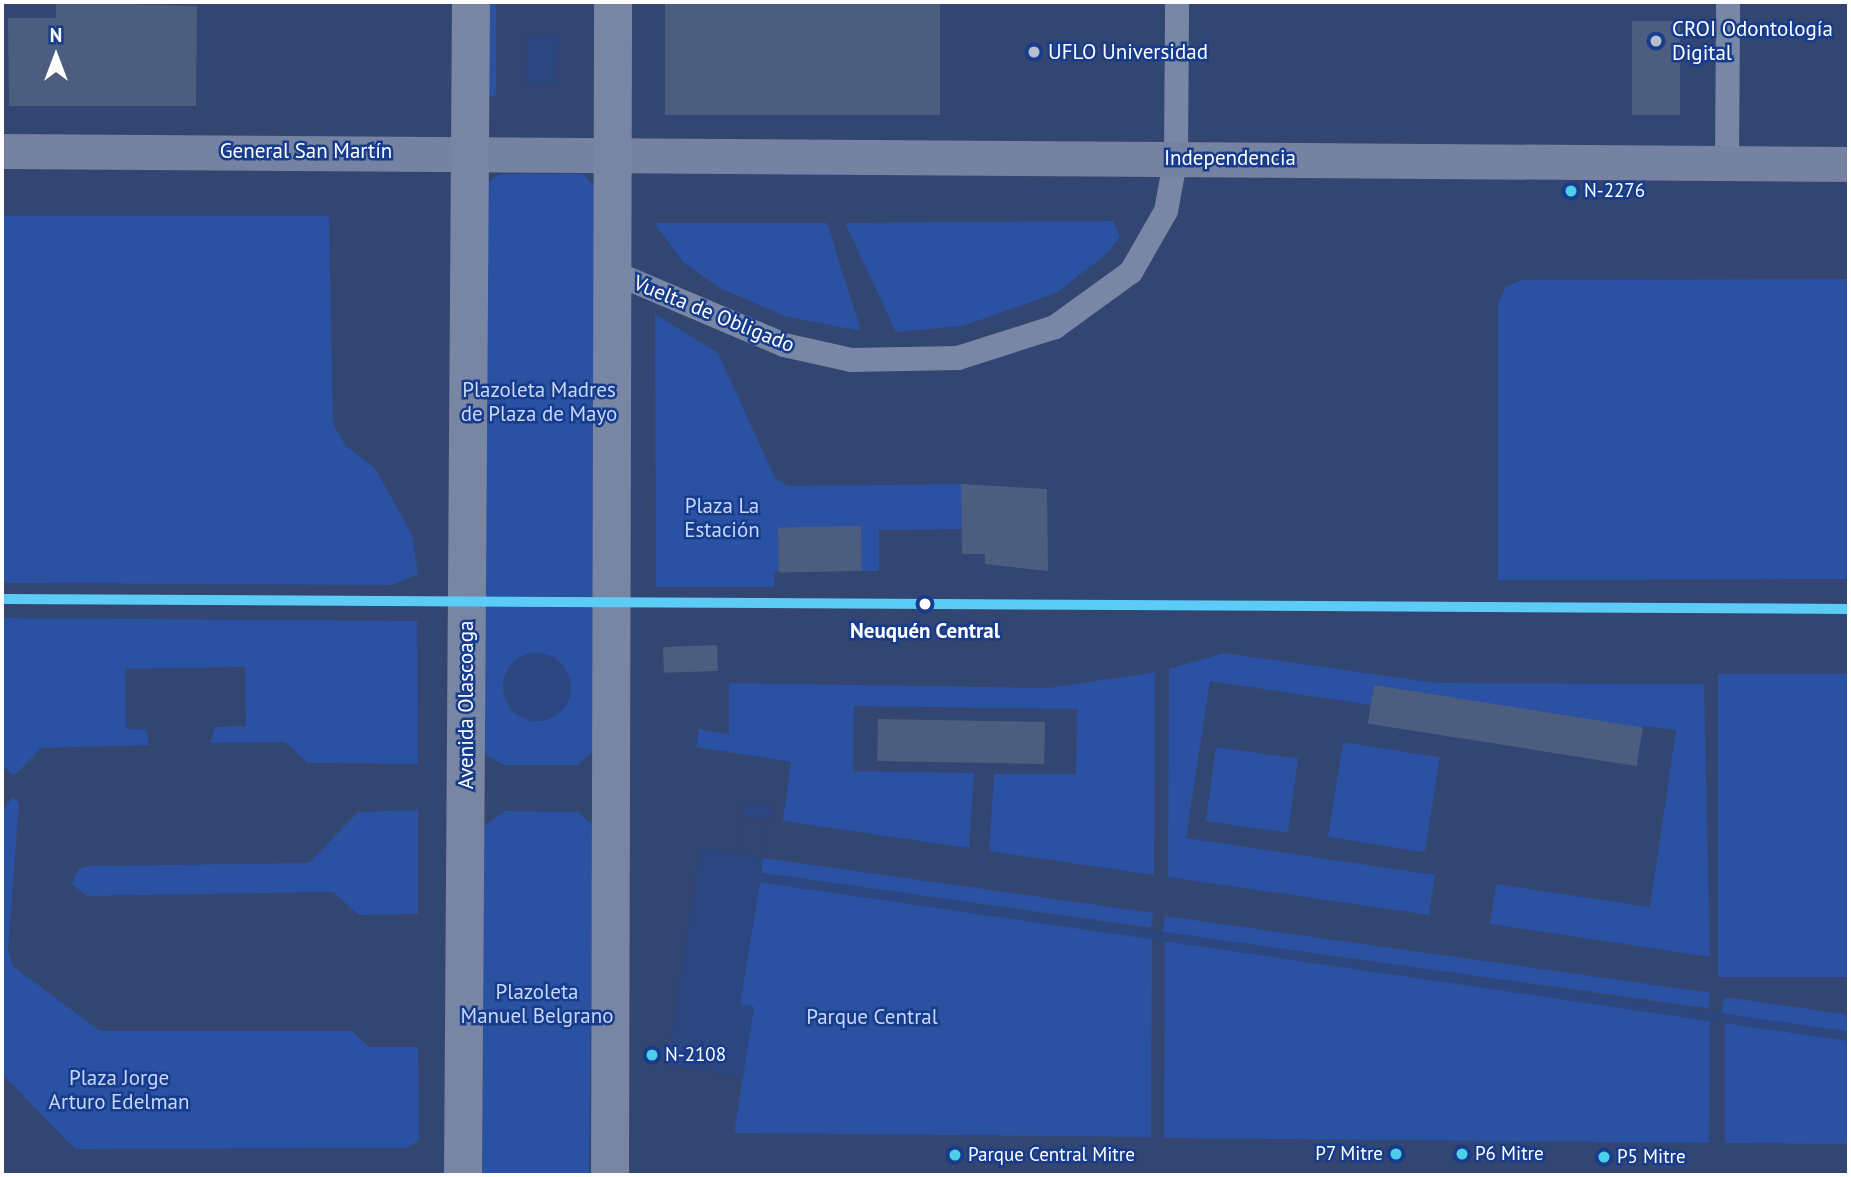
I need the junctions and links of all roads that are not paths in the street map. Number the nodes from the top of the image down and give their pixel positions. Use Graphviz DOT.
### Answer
graph roads {
  1 [pos="471,2"];
  2 [pos="613,2"];
  3 [pos="1177,2"];
  4 [pos="1728,2"];
  5 [pos="2,151"];
  6 [pos="469,151"];
  7 [pos="611,152"];
  8 [pos="1177,158"];
  9 [pos="1727,163"];
  10 [pos="1849,164"];
  11 [pos="610,271"];
  12 [pos="463,1175"];
  13 [pos="610,1175"];
  1 -- 6 [label="main road, Avenida Olascoaga"];
  2 -- 7 [label="main road"];
  3 -- 8 [label="street, Vuelta de Obligado"];
  4 -- 9 [label="street"];
  5 -- 6 [label="main road, General San Martín"];
  6 -- 7 [label="main road, General San Martín"];
  6 -- 12 [label="main road, Avenida Olascoaga"];
  7 -- 8 [label="main road, Independencia"];
  7 -- 11 [label="main road"];
  8 -- 9 [label="main road, Independencia"];
  8 -- 11 [label="street, Vuelta de Obligado"];
  9 -- 10 [label="main road, Independencia"];
  11 -- 13 [label="main road"];
}
